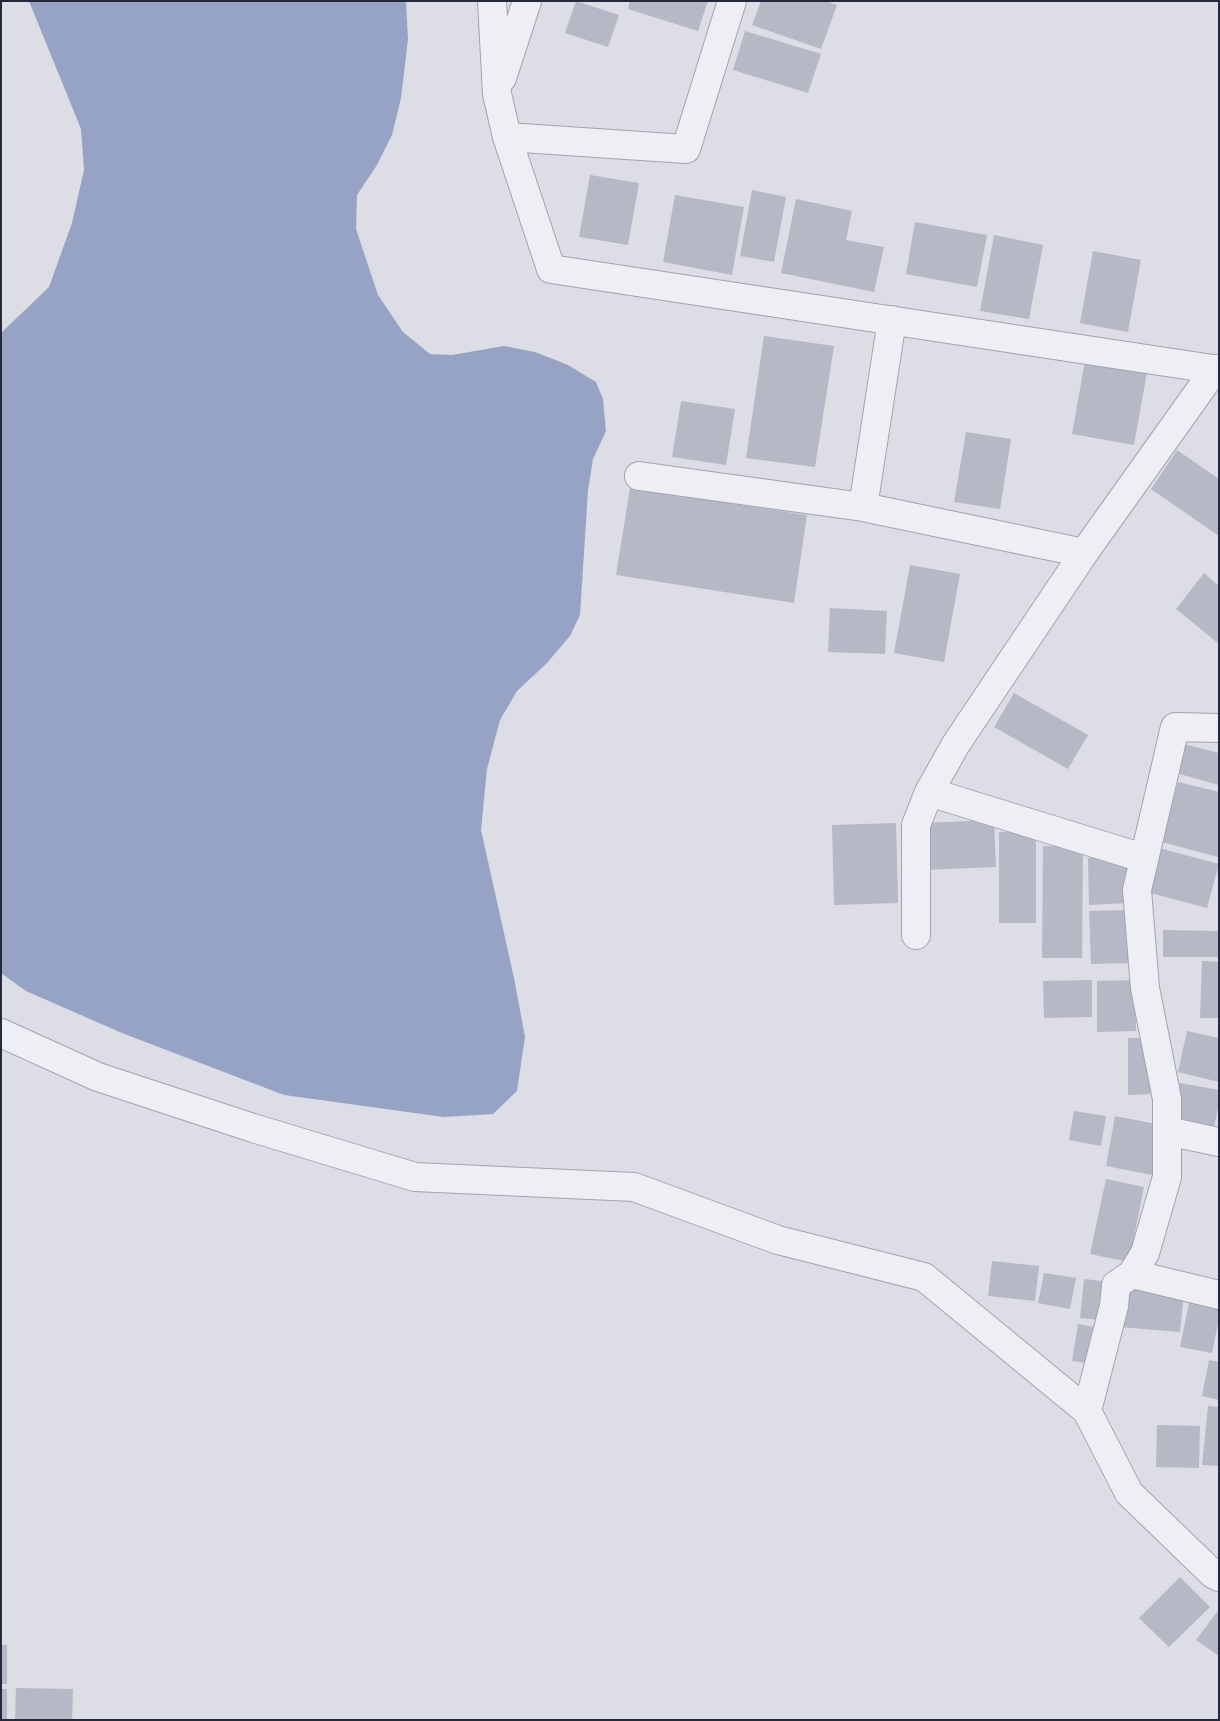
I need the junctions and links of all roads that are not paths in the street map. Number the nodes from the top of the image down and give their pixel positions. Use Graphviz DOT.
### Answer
graph roads {
  1 [pos="492,1"];
  2 [pos="527,1"];
  3 [pos="732,1"];
  4 [pos="497,94"];
  5 [pos="507,137"];
  6 [pos="892,320"];
  7 [pos="1217,369"];
  8 [pos="638,476"];
  9 [pos="863,507"];
  10 [pos="1084,553"];
  11 [pos="1219,728"];
  12 [pos="929,792"];
  13 [pos="1143,858"];
  14 [pos="916,935"];
  15 [pos="1,1033"];
  16 [pos="1167,1131"];
  17 [pos="1219,1142"];
  18 [pos="1132,1274"];
  19 [pos="1219,1295"];
  20 [pos="1087,1411"];
  21 [pos="1219,1577"];
  1 -- 4 [label="street"];
  2 -- 4 [label="street"];
  3 -- 5 [label="street"];
  4 -- 5 [label="street"];
  5 -- 6 [label="street"];
  6 -- 7 [label="street"];
  6 -- 9 [label="street"];
  7 -- 10 [label="street"];
  8 -- 9 [label="street"];
  9 -- 10 [label="street"];
  10 -- 12 [label="street"];
  11 -- 13 [label="street"];
  12 -- 13 [label="street"];
  12 -- 14 [label="street"];
  13 -- 16 [label="street"];
  15 -- 20 [label="street"];
  16 -- 17 [label="street"];
  16 -- 18 [label="street"];
  18 -- 19 [label="street"];
  18 -- 20 [label="street"];
  20 -- 21 [label="street"];
}
